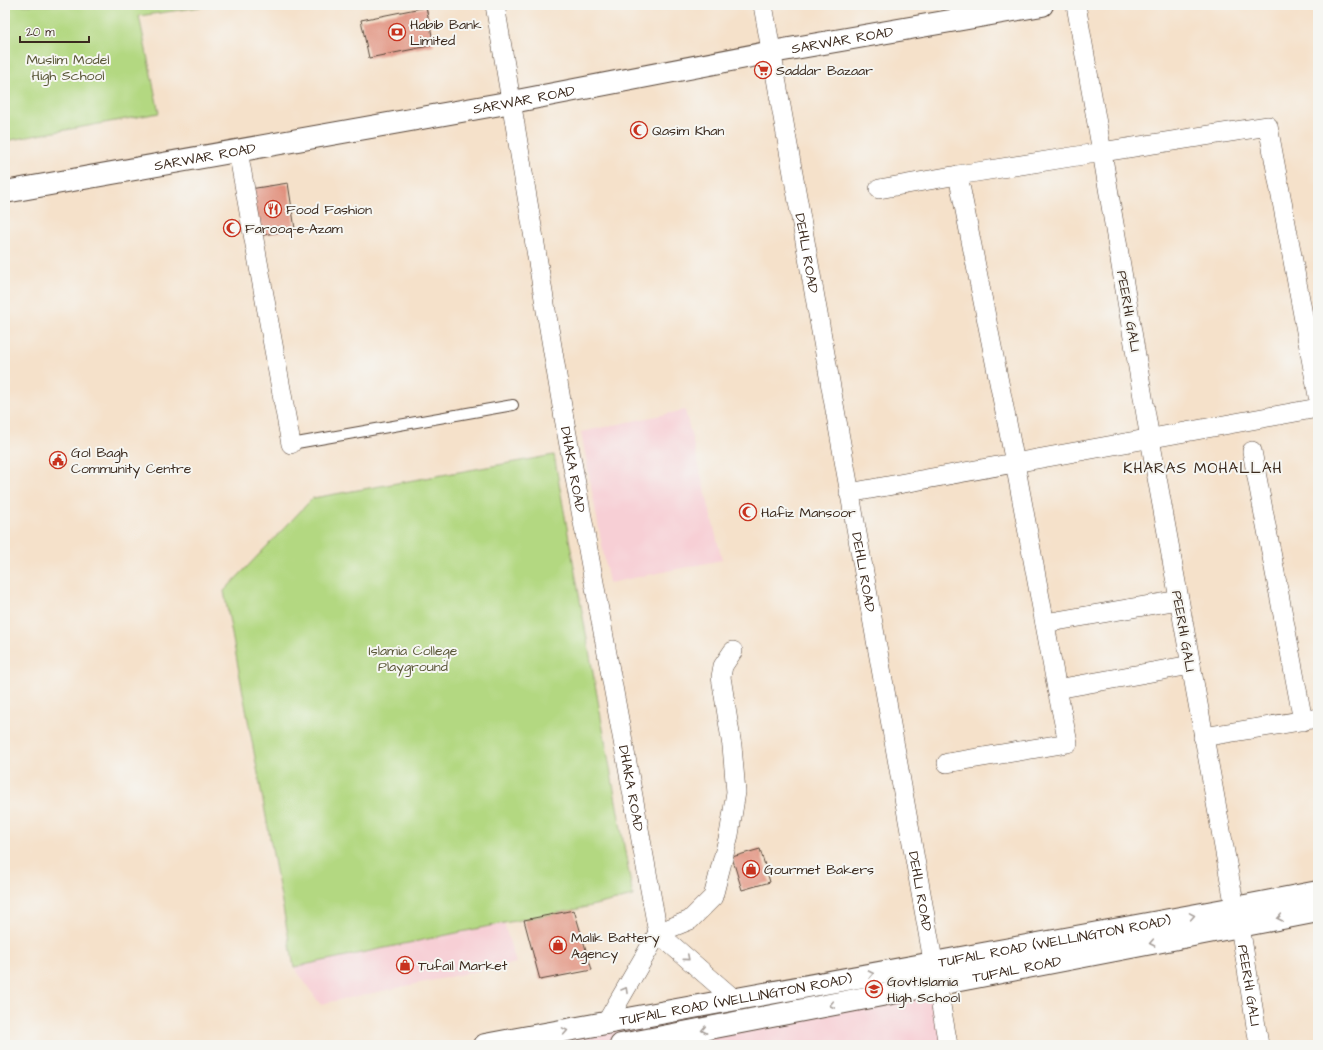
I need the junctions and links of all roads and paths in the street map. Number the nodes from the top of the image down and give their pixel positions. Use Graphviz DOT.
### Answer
graph roads {
  1 [pos="495,5"];
  2 [pos="763,5"];
  3 [pos="1042,5"];
  4 [pos="1076,5"];
  5 [pos="772,52"];
  6 [pos="512,102"];
  7 [pos="238,151"];
  8 [pos="1102,152"];
  9 [pos="958,175"];
  10 [pos="879,188"];
  11 [pos="5,192"];
  12 [pos="1318,396"];
  13 [pos="513,405"];
  14 [pos="1318,408"];
  15 [pos="1150,439"];
  16 [pos="292,444"];
  17 [pos="1252,451"];
  18 [pos="1015,463"];
  19 [pos="849,493"];
  20 [pos="1179,600"];
  21 [pos="1045,623"];
  22 [pos="733,651"];
  23 [pos="1191,665"];
  24 [pos="1057,689"];
  25 [pos="1310,719"];
  26 [pos="1203,737"];
  27 [pos="947,763"];
  28 [pos="1318,892"];
  29 [pos="1318,911"];
  30 [pos="1237,917"];
  31 [pos="658,933"];
  32 [pos="933,963"];
  33 [pos="937,984"];
  34 [pos="735,1000"];
  35 [pos="606,1023"];
  36 [pos="675,1040"];
  37 [pos="485,1045"];
  38 [pos="621,1045"];
  39 [pos="948,1045"];
  40 [pos="1259,1045"];
  1 -- 6 [label="street, DHAKA ROAD"];
  2 -- 5 [label="street, DEHLI ROAD"];
  3 -- 5 [label="main road, SARWAR ROAD"];
  4 -- 8 [label="street, PEERHI GALI"];
  5 -- 6 [label="main road, SARWAR ROAD"];
  5 -- 19 [label="street, DEHLI ROAD"];
  6 -- 7 [label="main road, SARWAR ROAD"];
  6 -- 31 [label="street, DHAKA ROAD"];
  7 -- 11 [label="main road, SARWAR ROAD"];
  7 -- 16 [label="street"];
  8 -- 9 [label="street"];
  8 -- 12 [label="street"];
  8 -- 15 [label="street, PEERHI GALI"];
  9 -- 10 [label="street"];
  9 -- 18 [label="street"];
  13 -- 16 [label="lane"];
  14 -- 15 [label="street"];
  15 -- 18 [label="street"];
  15 -- 20 [label="street, PEERHI GALI"];
  17 -- 25 [label="street"];
  18 -- 19 [label="street"];
  18 -- 21 [label="street"];
  19 -- 32 [label="street, DEHLI ROAD"];
  20 -- 21 [label="street"];
  20 -- 23 [label="street, PEERHI GALI"];
  21 -- 24 [label="street"];
  22 -- 31 [label="street"];
  23 -- 24 [label="street"];
  23 -- 26 [label="street, PEERHI GALI"];
  24 -- 27 [label="street"];
  25 -- 26 [label="street"];
  26 -- 30 [label="street, PEERHI GALI"];
  28 -- 30 [label="main road, TUFAIL ROAD (WELLINGTON ROAD)"];
  29 -- 30 [label="main road, TUFAIL ROAD, one-way"];
  32 -- 30 [label="main road, TUFAIL ROAD (WELLINGTON ROAD), one-way"];
  30 -- 33 [label="main road, TUFAIL ROAD, one-way"];
  30 -- 40 [label="street, PEERHI GALI"];
  31 -- 34 [label="street, one-way"];
  35 -- 31 [label="street, one-way"];
  32 -- 33 [label="street, DEHLI ROAD"];
  34 -- 32 [label="main road, TUFAIL ROAD (WELLINGTON ROAD), one-way"];
  33 -- 36 [label="main road, TUFAIL ROAD, one-way"];
  33 -- 39 [label="street, DEHLI ROAD"];
  34 -- 35 [label="main road, TUFAIL ROAD (WELLINGTON ROAD)"];
  37 -- 35 [label="main road, TUFAIL ROAD (WELLINGTON ROAD), one-way"];
  36 -- 38 [label="main road, TUFAIL ROAD"];
}
